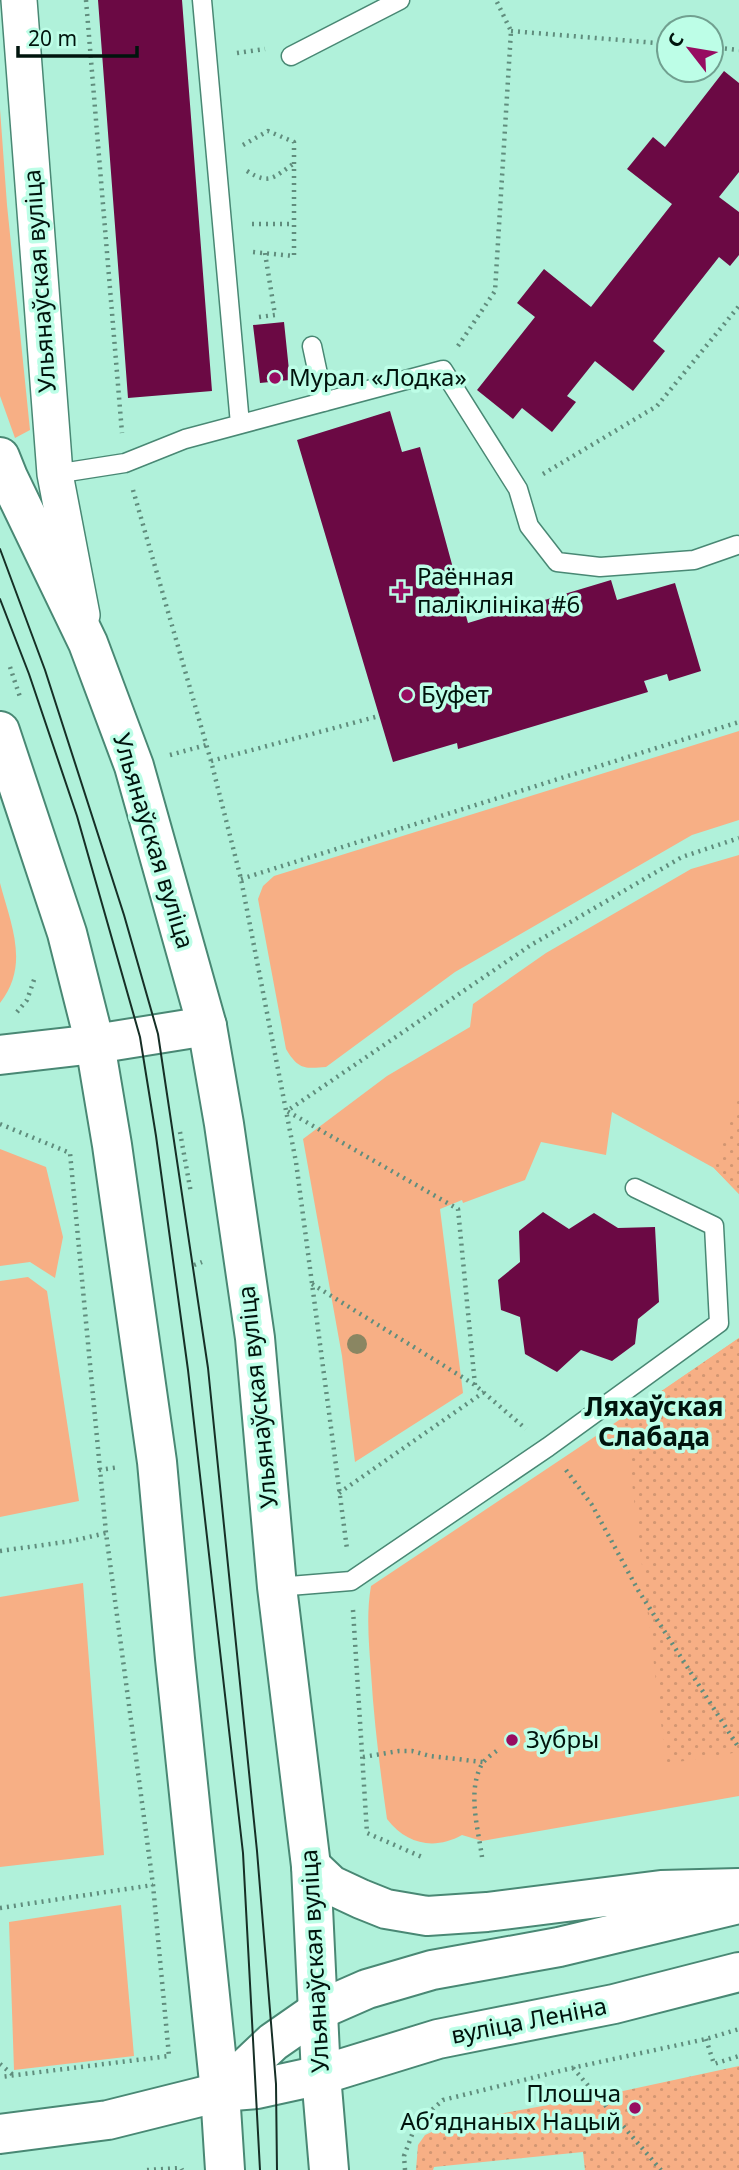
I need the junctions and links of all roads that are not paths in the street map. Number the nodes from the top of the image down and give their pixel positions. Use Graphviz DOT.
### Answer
graph roads {
  1 [pos="19,0"];
  2 [pos="202,0"];
  3 [pos="400,0"];
  4 [pos="290,56"];
  5 [pos="312,346"];
  6 [pos="324,402"];
  7 [pos="240,424"];
  8 [pos="0,457"];
  9 [pos="55,474"];
  10 [pos="737,545"];
  11 [pos="88,643"];
  12 [pos="0,731"];
  13 [pos="207,1026"];
  14 [pos="95,1044"];
  15 [pos="0,1055"];
  16 [pos="635,1188"];
  17 [pos="277,1587"];
  18 [pos="311,1866"];
  19 [pos="739,1888"];
  20 [pos="739,1904"];
  21 [pos="739,1972"];
  22 [pos="319,2010"];
  23 [pos="321,2075"];
  24 [pos="220,2092"];
  25 [pos="0,2134"];
  26 [pos="225,2170"];
  27 [pos="329,2170"];
  1 -- 9 [label="street, Ульянаўская вуліца"];
  2 -- 7 [label="lane"];
  3 -- 4 [label="lane"];
  5 -- 6 [label="lane"];
  6 -- 7 [label="lane"];
  6 -- 10 [label="lane"];
  7 -- 9 [label="lane"];
  8 -- 11 [label="main road, Ульянаўская вуліца"];
  9 -- 11 [label="street, Ульянаўская вуліца"];
  11 -- 13 [label="main road, Ульянаўская вуліца"];
  12 -- 14 [label="main road"];
  13 -- 14 [label="main road"];
  13 -- 17 [label="main road, Ульянаўская вуліца"];
  14 -- 15 [label="main road"];
  14 -- 24 [label="main road"];
  16 -- 17 [label="lane"];
  17 -- 18 [label="main road, Ульянаўская вуліца"];
  18 -- 19 [label="main road"];
  18 -- 22 [label="main road, Ульянаўская вуліца"];
  20 -- 22 [label="main road"];
  21 -- 23 [label="main road, вуліца Леніна"];
  22 -- 23 [label="main road, Ульянаўская вуліца"];
  22 -- 24 [label="main road"];
  23 -- 24 [label="main road, вуліца Леніна"];
  23 -- 27 [label="main road, Ульянаўская вуліца"];
  24 -- 25 [label="main road"];
  24 -- 26 [label="main road"];
}
